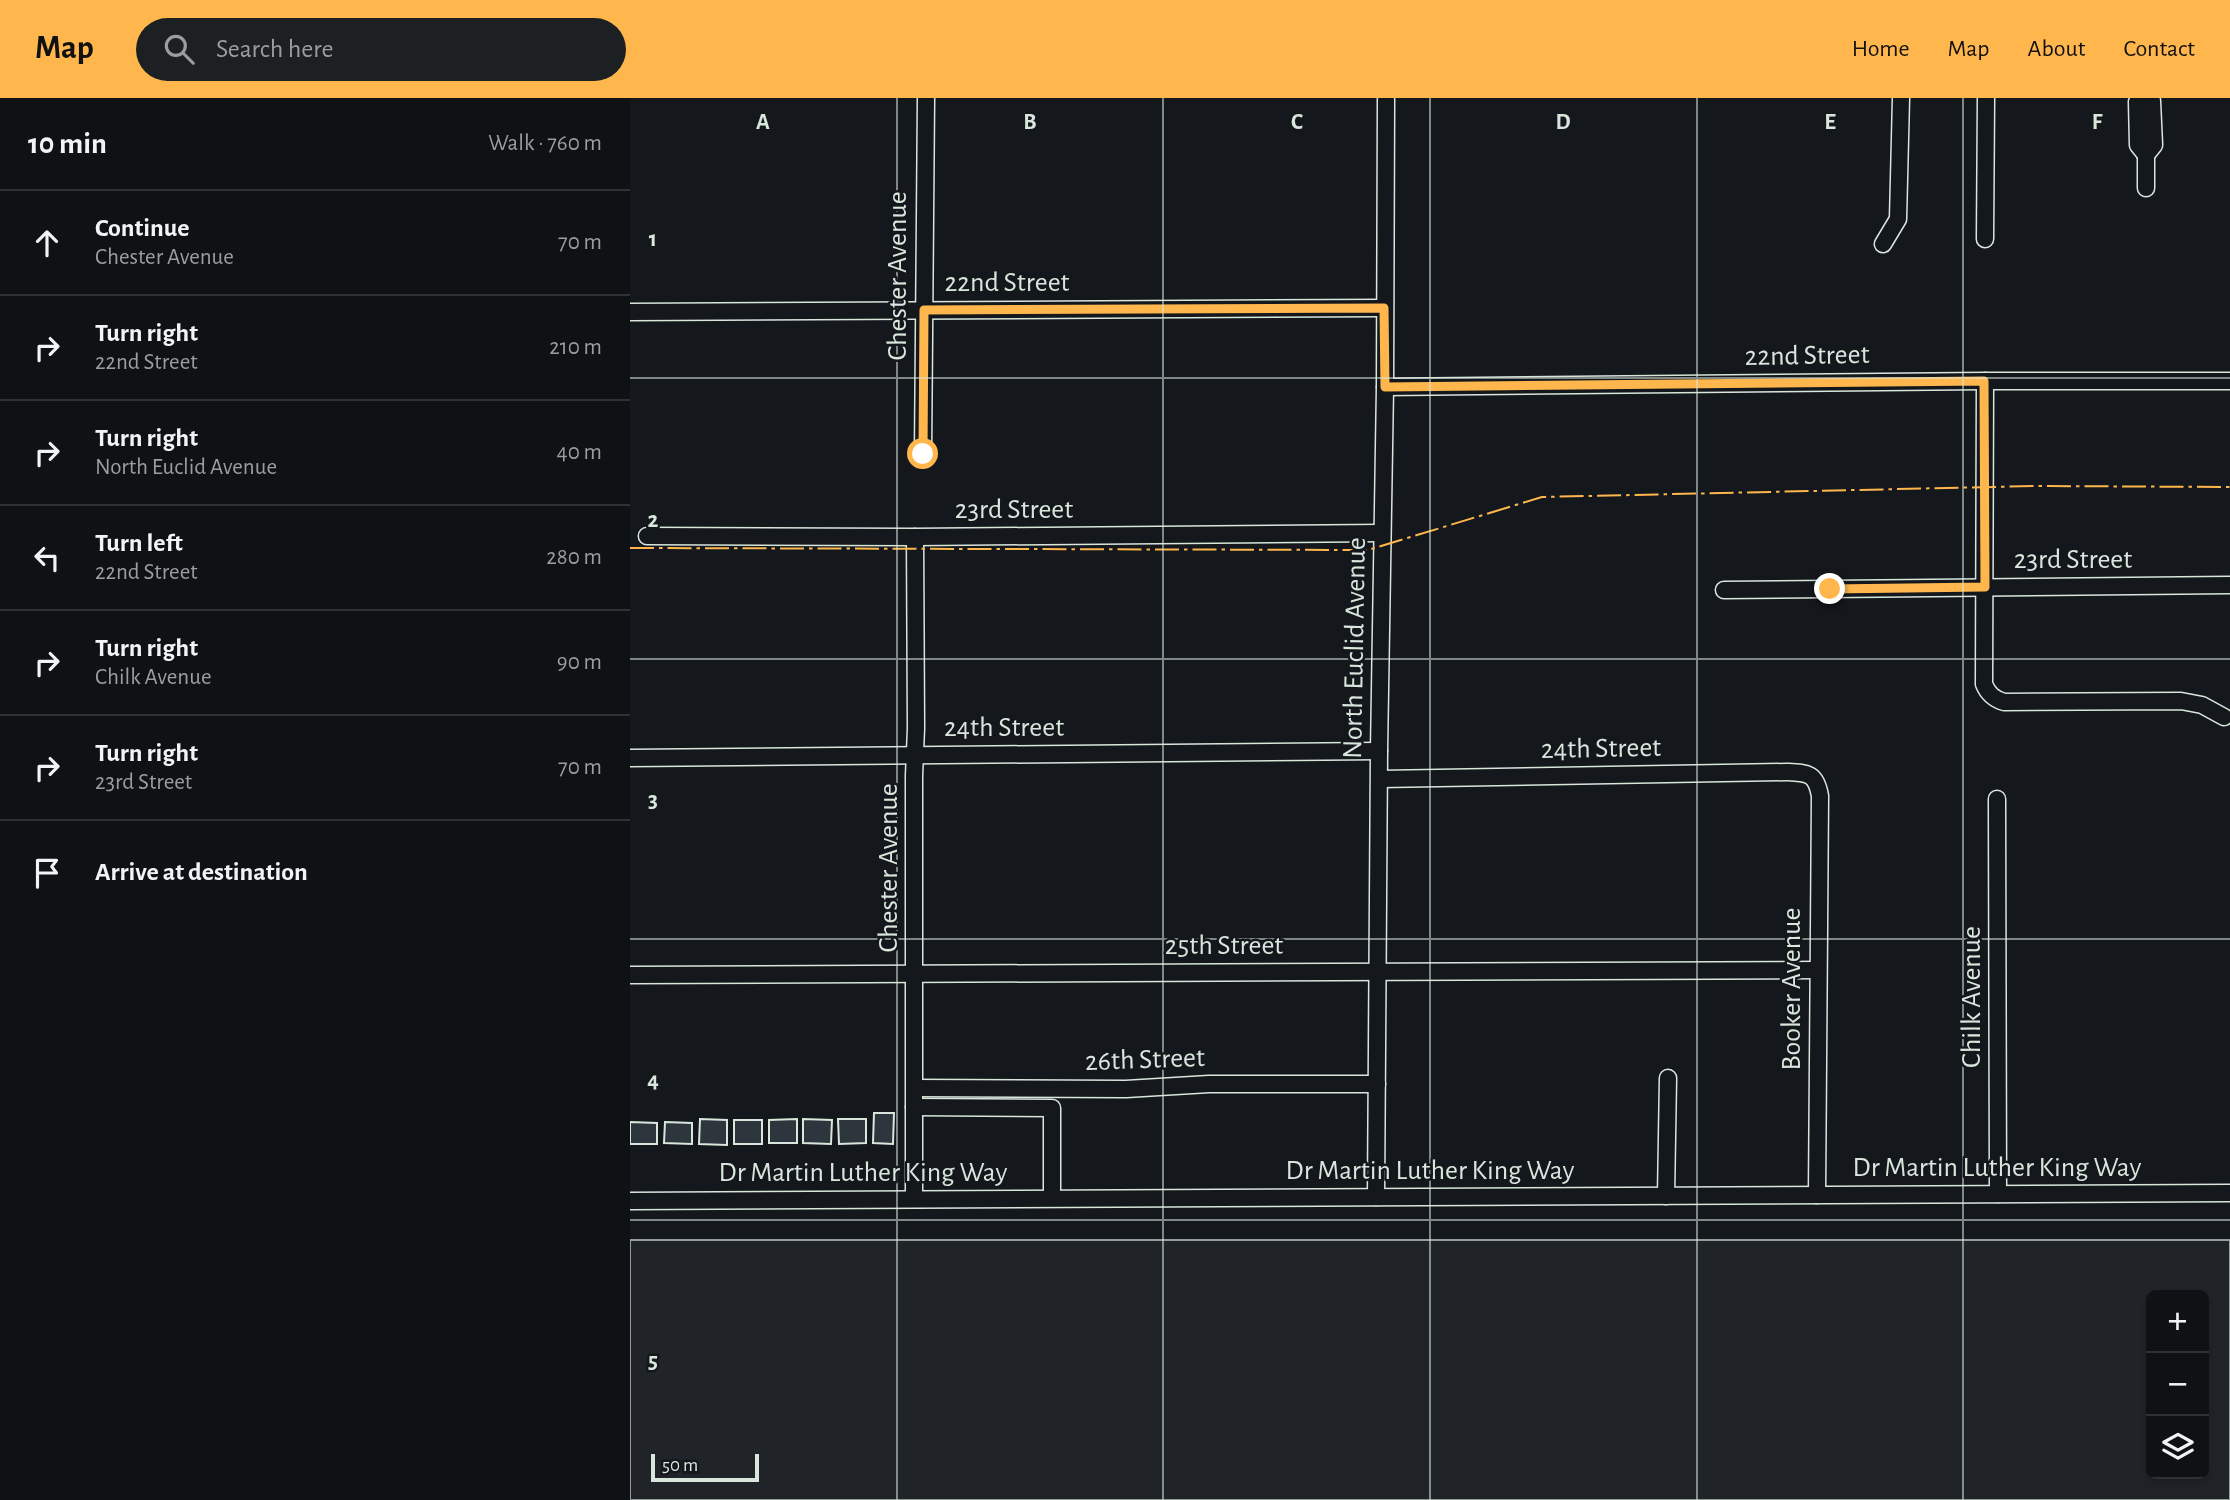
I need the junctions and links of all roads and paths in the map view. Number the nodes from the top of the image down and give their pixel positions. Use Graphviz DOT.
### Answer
graph roads {
  1 [pos="926,98"];
  2 [pos="1901,98"];
  3 [pos="1986,98"];
  4 [pos="2140,98"];
  5 [pos="2148,98"];
  6 [pos="1386,99"];
  7 [pos="2147,155"];
  8 [pos="2147,188"];
  9 [pos="1985,239"];
  10 [pos="1883,244"];
  11 [pos="1384,308"];
  12 [pos="924,310"];
  13 [pos="630,312"];
  14 [pos="1984,381"];
  15 [pos="2230,381"];
  16 [pos="1385,387"];
  17 [pos="923,454"];
  18 [pos="1382,533"];
  19 [pos="647,536"];
  20 [pos="915,537"];
  21 [pos="2230,585"];
  22 [pos="1985,587"];
  23 [pos="1724,590"];
  24 [pos="2224,717"];
  25 [pos="1379,751"];
  26 [pos="915,755"];
  27 [pos="630,758"];
  28 [pos="1380,779"];
  29 [pos="1818,784"];
  30 [pos="1997,799"];
  31 [pos="1818,970"];
  32 [pos="1378,972"];
  33 [pos="915,974"];
  34 [pos="630,975"];
  35 [pos="1668,1078"];
  36 [pos="1377,1084"];
  37 [pos="915,1088"];
  38 [pos="914,1107"];
  39 [pos="2230,1193"];
  40 [pos="1998,1194"];
  41 [pos="1817,1195"];
  42 [pos="1666,1196"];
  43 [pos="1376,1197"];
  44 [pos="1052,1198"];
  45 [pos="914,1199"];
  46 [pos="630,1201"];
  1 -- 12 [label="street, Chester Avenue"];
  2 -- 10 [label="street"];
  3 -- 9 [label="street"];
  4 -- 7 [label="street"];
  5 -- 7 [label="street"];
  6 -- 11 [label="street, North Euclid Avenue"];
  7 -- 8 [label="street"];
  11 -- 12 [label="street, 22nd Street"];
  11 -- 16 [label="street, North Euclid Avenue"];
  12 -- 13 [label="street, 22nd Street"];
  12 -- 17 [label="street, Chester Avenue"];
  14 -- 15 [label="street, 22nd Street"];
  14 -- 16 [label="street, 22nd Street"];
  14 -- 22 [label="street"];
  16 -- 18 [label="street, North Euclid Avenue"];
  18 -- 20 [label="street, 23rd Street"];
  18 -- 25 [label="street, North Euclid Avenue"];
  19 -- 20 [label="street, 23rd Street"];
  20 -- 26 [label="street, Chester Avenue"];
  21 -- 22 [label="street, 23rd Street"];
  22 -- 23 [label="street, 23rd Street"];
  22 -- 24 [label="street"];
  25 -- 26 [label="street, 24th Street"];
  25 -- 28 [label="street, North Euclid Avenue"];
  26 -- 27 [label="street, 24th Street"];
  26 -- 33 [label="street, Chester Avenue"];
  28 -- 29 [label="street, 24th Street"];
  28 -- 32 [label="street, North Euclid Avenue"];
  29 -- 31 [label="street, Booker Avenue"];
  30 -- 40 [label="street, Chilk Avenue"];
  31 -- 32 [label="street, 25th Street"];
  31 -- 41 [label="street, Booker Avenue"];
  32 -- 33 [label="street, 25th Street"];
  32 -- 36 [label="street, North Euclid Avenue"];
  33 -- 34 [label="street, 25th Street"];
  33 -- 37 [label="street, Chester Avenue"];
  35 -- 42 [label="street"];
  36 -- 37 [label="street, 26th Street"];
  36 -- 43 [label="street, North Euclid Avenue"];
  37 -- 38 [label="street, Chester Avenue"];
  38 -- 44 [label="street"];
  38 -- 45 [label="street, Chester Avenue"];
  39 -- 40 [label="street, Dr Martin Luther King Way"];
  40 -- 41 [label="street, Dr Martin Luther King Way"];
  41 -- 42 [label="street, Dr Martin Luther King Way"];
  42 -- 43 [label="street, Dr Martin Luther King Way"];
  43 -- 44 [label="street, Dr Martin Luther King Way"];
  44 -- 45 [label="street, Dr Martin Luther King Way"];
  45 -- 46 [label="street, Dr Martin Luther King Way"];
}
